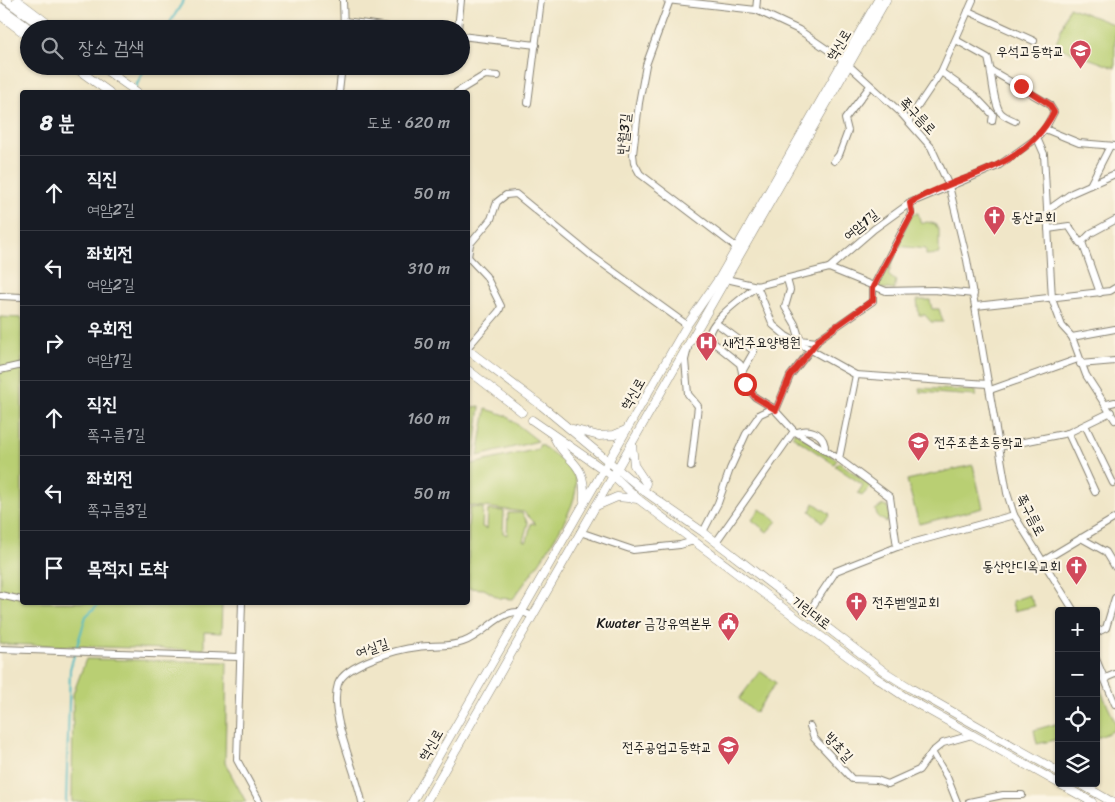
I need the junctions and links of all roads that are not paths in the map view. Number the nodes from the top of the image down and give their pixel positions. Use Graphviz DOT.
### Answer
graph roads {
  1 [pos="6,0"];
  2 [pos="16,0"];
  3 [pos="342,0"];
  4 [pos="461,0"];
  5 [pos="541,0"];
  6 [pos="669,0"];
  7 [pos="757,0"];
  8 [pos="878,0"];
  9 [pos="886,0"];
  10 [pos="972,0"];
  11 [pos="0,7"];
  12 [pos="756,10"];
  13 [pos="968,11"];
  14 [pos="0,15"];
  15 [pos="32,20"];
  16 [pos="43,20"];
  17 [pos="344,20"];
  18 [pos="459,20"];
  19 [pos="20,22"];
  20 [pos="20,30"];
  21 [pos="470,37"];
  22 [pos="956,40"];
  23 [pos="1034,41"];
  24 [pos="536,45"];
  25 [pos="846,64"];
  26 [pos="992,71"];
  27 [pos="941,72"];
  28 [pos="86,75"];
  29 [pos="112,75"];
  30 [pos="341,75"];
  31 [pos="498,76"];
  32 [pos="870,86"];
  33 [pos="106,90"];
  34 [pos="134,90"];
  35 [pos="339,90"];
  36 [pos="460,90"];
  37 [pos="528,102"];
  38 [pos="992,120"];
  39 [pos="908,121"];
  40 [pos="1015,121"];
  41 [pos="1045,129"];
  42 [pos="1037,138"];
  43 [pos="1112,146"];
  44 [pos="834,161"];
  45 [pos="1115,174"];
  46 [pos="1090,185"];
  47 [pos="949,186"];
  48 [pos="910,203"];
  49 [pos="1048,210"];
  50 [pos="1115,220"];
  51 [pos="1048,229"];
  52 [pos="1082,242"];
  53 [pos="470,244"];
  54 [pos="739,249"];
  55 [pos="470,259"];
  56 [pos="829,268"];
  57 [pos="723,279"];
  58 [pos="786,279"];
  59 [pos="757,286"];
  60 [pos="873,287"];
  61 [pos="1115,288"];
  62 [pos="1100,293"];
  63 [pos="974,294"];
  64 [pos="0,296"];
  65 [pos="20,297"];
  66 [pos="1052,299"];
  67 [pos="976,306"];
  68 [pos="717,321"];
  69 [pos="687,324"];
  70 [pos="1115,329"];
  71 [pos="1072,337"];
  72 [pos="817,342"];
  73 [pos="470,346"];
  74 [pos="686,348"];
  75 [pos="470,350"];
  76 [pos="811,350"];
  77 [pos="1079,361"];
  78 [pos="1115,361"];
  79 [pos="20,365"];
  80 [pos="0,370"];
  81 [pos="470,372"];
  82 [pos="742,372"];
  83 [pos="856,375"];
  84 [pos="989,387"];
  85 [pos="1115,402"];
  86 [pos="1106,404"];
  87 [pos="774,409"];
  88 [pos="522,412"];
  89 [pos="1111,412"];
  90 [pos="532,420"];
  91 [pos="1115,420"];
  92 [pos="1085,425"];
  93 [pos="569,428"];
  94 [pos="626,430"];
  95 [pos="796,432"];
  96 [pos="1068,433"];
  97 [pos="554,437"];
  98 [pos="632,442"];
  99 [pos="999,447"];
  100 [pos="825,451"];
  101 [pos="839,459"];
  102 [pos="609,460"];
  103 [pos="618,467"];
  104 [pos="691,467"];
  105 [pos="603,469"];
  106 [pos="612,475"];
  107 [pos="1113,483"];
  108 [pos="644,490"];
  109 [pos="1095,492"];
  110 [pos="638,499"];
  111 [pos="584,501"];
  112 [pos="594,507"];
  113 [pos="1014,515"];
  114 [pos="1115,518"];
  115 [pos="580,532"];
  116 [pos="703,532"];
  117 [pos="1081,538"];
  118 [pos="694,541"];
  119 [pos="716,542"];
  120 [pos="897,547"];
  121 [pos="1042,561"];
  122 [pos="1115,568"];
  123 [pos="0,595"];
  124 [pos="1115,598"];
  125 [pos="20,600"];
  126 [pos="242,605"];
  127 [pos="1071,607"];
  128 [pos="523,611"];
  129 [pos="808,613"];
  130 [pos="532,616"];
  131 [pos="1100,631"];
  132 [pos="0,649"];
  133 [pos="239,657"];
  134 [pos="1100,670"];
  135 [pos="1115,674"];
  136 [pos="1103,679"];
  137 [pos="1115,704"];
  138 [pos="810,726"];
  139 [pos="972,735"];
  140 [pos="932,752"];
  141 [pos="1055,770"];
  142 [pos="1086,787"];
  143 [pos="1022,795"];
  144 [pos="260,802"];
  145 [pos="362,802"];
  146 [pos="412,802"];
  147 [pos="426,802"];
  148 [pos="957,802"];
  149 [pos="969,802"];
  150 [pos="1092,802"];
  151 [pos="1112,802"];
  1 -- 15 [label="street"];
  2 -- 16 [label="street"];
  3 -- 17 [label="street"];
  4 -- 18 [label="street"];
  5 -- 24 [label="street"];
  6 -- 12 [label="street, 쪽구름로"];
  6 -- 54 [label="street, 반월3길"];
  7 -- 12 [label="street"];
  8 -- 25 [label="street, 혁신로"];
  9 -- 25 [label="street, 혁신로"];
  10 -- 13 [label="street"];
  11 -- 19 [label="street"];
  12 -- 25 [label="street, 쪽구름로"];
  13 -- 22 [label="street"];
  13 -- 23 [label="street"];
  14 -- 20 [label="street"];
  21 -- 24 [label="street"];
  22 -- 26 [label="street"];
  22 -- 27 [label="street"];
  24 -- 37 [label="street"];
  25 -- 32 [label="street, 쪽구름로"];
  25 -- 54 [label="street, 혁신로"];
  26 -- 40 [label="street"];
  26 -- 41 [label="street"];
  27 -- 38 [label="street"];
  27 -- 39 [label="street"];
  28 -- 33 [label="street"];
  29 -- 34 [label="street"];
  30 -- 35 [label="street"];
  31 -- 36 [label="street"];
  32 -- 39 [label="street, 쪽구름로"];
  32 -- 44 [label="street"];
  39 -- 47 [label="street, 쪽구름로"];
  41 -- 42 [label="street, 여암1길"];
  41 -- 43 [label="street"];
  42 -- 47 [label="street, 여암1길"];
  42 -- 49 [label="street"];
  43 -- 46 [label="street"];
  45 -- 46 [label="street"];
  46 -- 49 [label="street"];
  47 -- 48 [label="street, 여암1길"];
  47 -- 63 [label="street, 쪽구름로"];
  48 -- 56 [label="street, 여암1길"];
  48 -- 60 [label="street"];
  49 -- 51 [label="street"];
  50 -- 52 [label="street"];
  51 -- 52 [label="street"];
  51 -- 66 [label="street"];
  52 -- 62 [label="street"];
  53 -- 69 [label="street"];
  54 -- 57 [label="street, 혁신로"];
  55 -- 73 [label="street, 기린대로"];
  56 -- 58 [label="street, 여암1길"];
  56 -- 60 [label="street"];
  57 -- 59 [label="street, 여암1길"];
  57 -- 69 [label="street, 혁신로"];
  57 -- 74 [label="street, 혁신로"];
  58 -- 59 [label="street, 여암1길"];
  58 -- 72 [label="street"];
  59 -- 68 [label="street, 여암1길"];
  59 -- 76 [label="street"];
  60 -- 63 [label="street"];
  60 -- 72 [label="street"];
  61 -- 62 [label="street"];
  62 -- 66 [label="street"];
  63 -- 67 [label="street, 쪽구름로"];
  64 -- 65 [label="street"];
  66 -- 67 [label="street"];
  66 -- 71 [label="street"];
  67 -- 84 [label="street, 쪽구름로"];
  68 -- 82 [label="street"];
  68 -- 82 [label="street"];
  69 -- 94 [label="street, 혁신로"];
  70 -- 71 [label="street"];
  71 -- 77 [label="street"];
  72 -- 76 [label="street"];
  74 -- 98 [label="street, 혁신로"];
  74 -- 104 [label="street"];
  75 -- 93 [label="street, 기린대로"];
  76 -- 83 [label="street"];
  76 -- 87 [label="street"];
  77 -- 78 [label="street"];
  77 -- 84 [label="street"];
  77 -- 86 [label="street"];
  79 -- 80 [label="street"];
  81 -- 88 [label="street"];
  82 -- 87 [label="street"];
  83 -- 84 [label="street"];
  83 -- 101 [label="street"];
  84 -- 99 [label="street, 쪽구름로"];
  85 -- 86 [label="street"];
  86 -- 89 [label="street"];
  87 -- 95 [label="street"];
  87 -- 116 [label="street"];
  89 -- 91 [label="street"];
  89 -- 92 [label="street"];
  90 -- 97 [label="street, 기린대로"];
  92 -- 96 [label="street"];
  92 -- 107 [label="street"];
  93 -- 94 [label="street"];
  93 -- 102 [label="street, 기린대로"];
  94 -- 102 [label="street, 혁신로"];
  95 -- 100 [label="street"];
  95 -- 100 [label="street"];
  95 -- 119 [label="street"];
  96 -- 99 [label="street"];
  96 -- 109 [label="street"];
  97 -- 105 [label="street, 기린대로"];
  97 -- 111 [label="street"];
  98 -- 103 [label="street, 혁신로"];
  98 -- 108 [label="street"];
  99 -- 113 [label="street, 쪽구름로"];
  100 -- 101 [label="street"];
  101 -- 120 [label="street"];
  102 -- 103 [label="street, 기린대로"];
  102 -- 105 [label="street, 혁신로"];
  103 -- 106 [label="street, 혁신로"];
  103 -- 108 [label="street, 기린대로"];
  105 -- 106 [label="street, 기린대로"];
  105 -- 111 [label="street, 혁신로"];
  106 -- 110 [label="street, 기린대로"];
  106 -- 112 [label="street, 혁신로"];
  108 -- 116 [label="street, 기린대로"];
  110 -- 112 [label="street"];
  110 -- 118 [label="street, 기린대로"];
  111 -- 128 [label="street, 혁신로"];
  112 -- 115 [label="street, 혁신로"];
  113 -- 120 [label="street, 기린대로"];
  113 -- 121 [label="street, 쪽구름로"];
  114 -- 117 [label="street"];
  115 -- 118 [label="street"];
  115 -- 130 [label="street, 혁신로"];
  116 -- 119 [label="street, 기린대로"];
  117 -- 121 [label="street"];
  117 -- 122 [label="street"];
  118 -- 139 [label="street, 기린대로"];
  119 -- 129 [label="street, 기린대로"];
  120 -- 129 [label="street, 기린대로"];
  121 -- 127 [label="street, 쪽구름로"];
  123 -- 125 [label="street"];
  124 -- 131 [label="street"];
  126 -- 133 [label="street"];
  128 -- 130 [label="street"];
  128 -- 145 [label="street, 여실길"];
  128 -- 146 [label="street, 혁신로"];
  129 -- 141 [label="street, 기린대로"];
  130 -- 147 [label="street, 혁신로"];
  132 -- 133 [label="street"];
  133 -- 144 [label="street"];
  134 -- 136 [label="street"];
  135 -- 136 [label="street"];
  136 -- 137 [label="street"];
  138 -- 140 [label="street, 방초길"];
  139 -- 140 [label="street, 방초길"];
  139 -- 150 [label="street, 기린대로"];
  140 -- 148 [label="street"];
  142 -- 151 [label="street"];
  143 -- 149 [label="street"];
}
